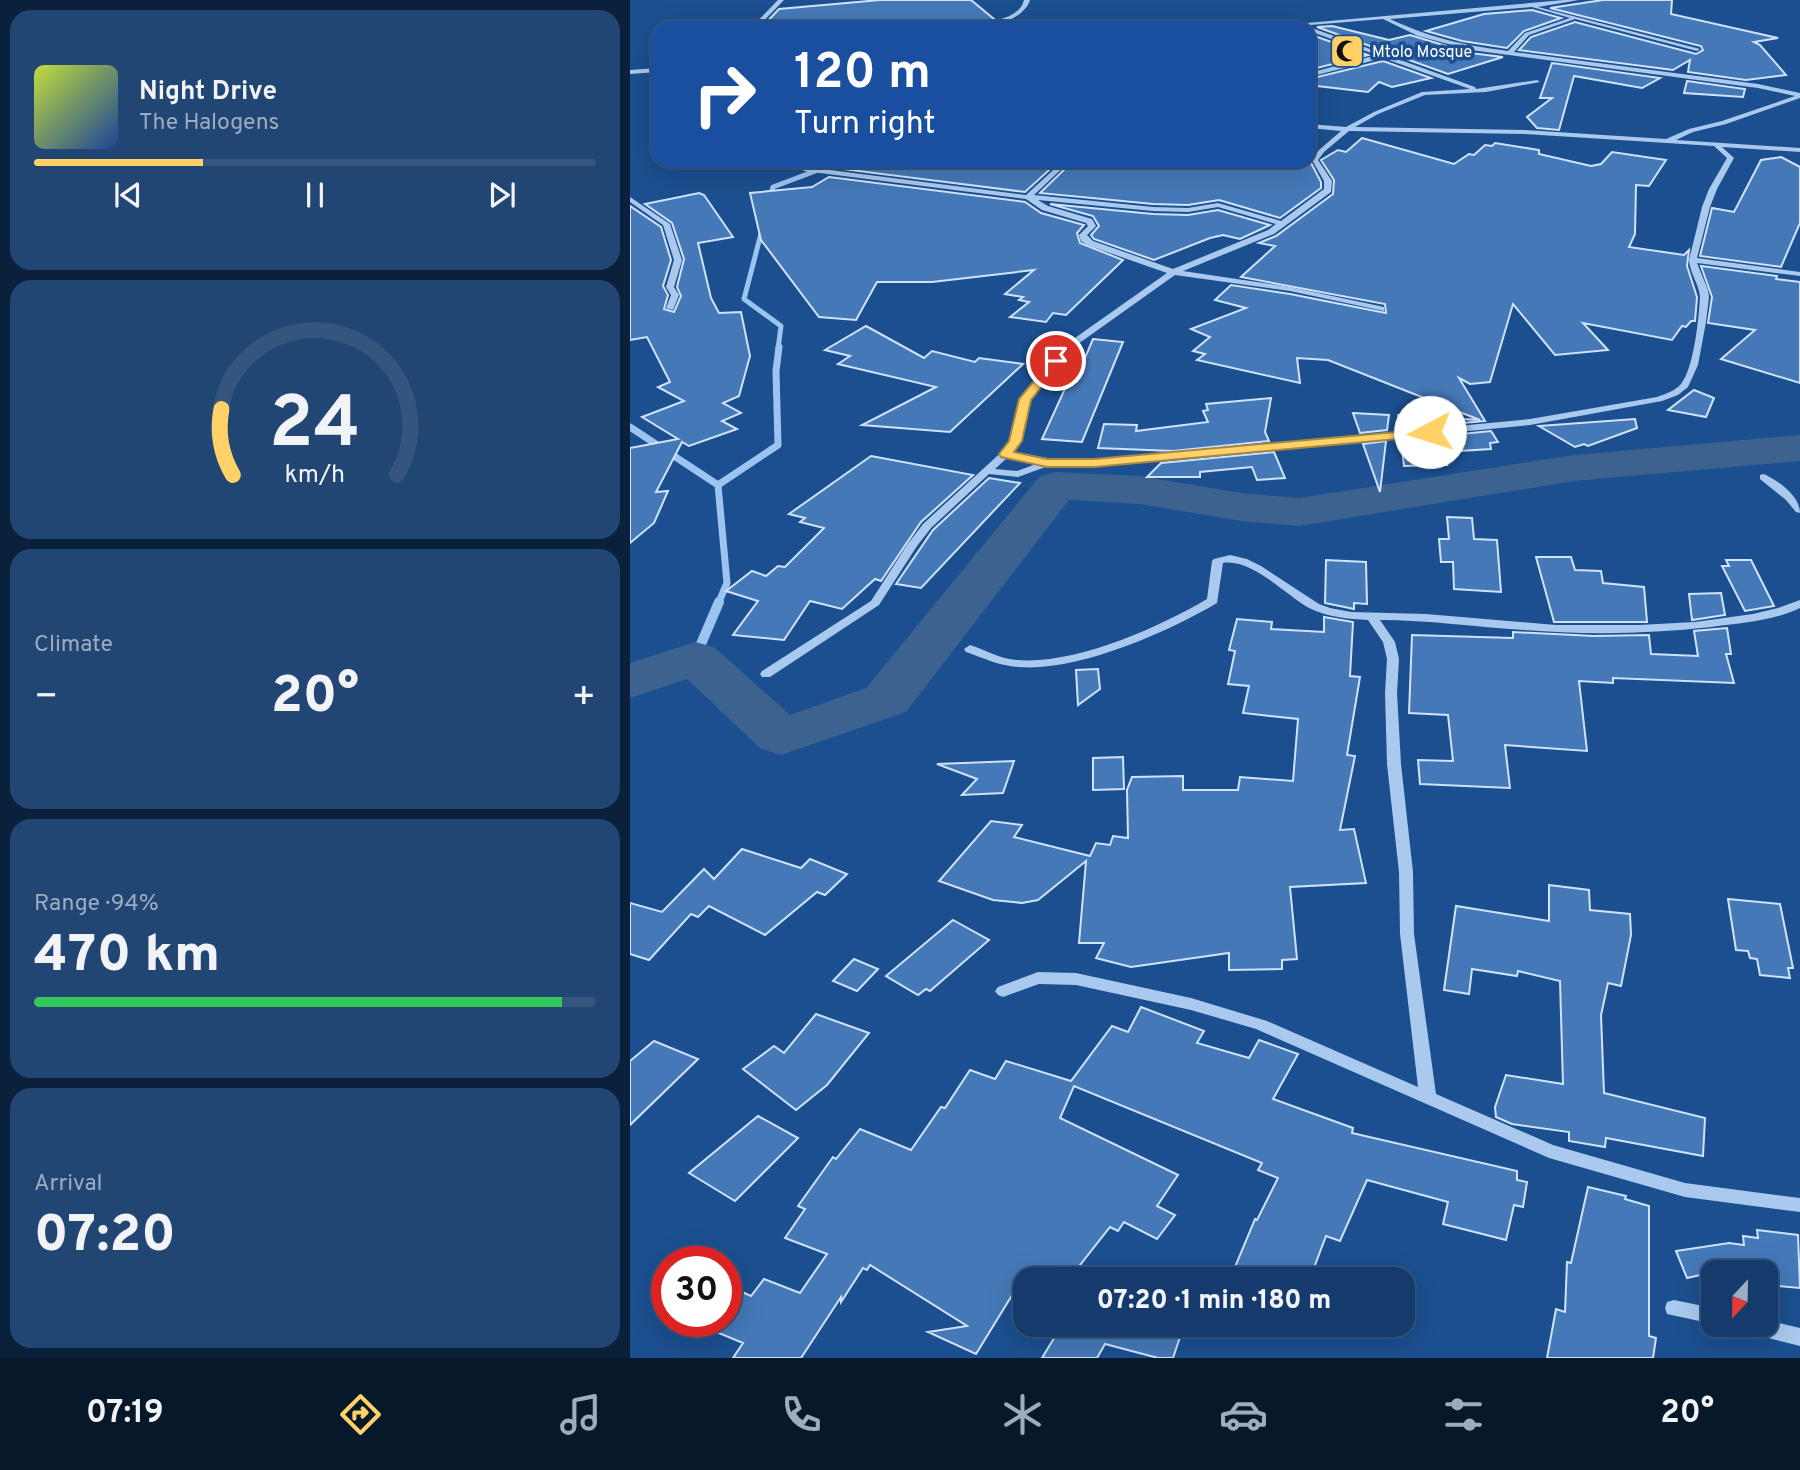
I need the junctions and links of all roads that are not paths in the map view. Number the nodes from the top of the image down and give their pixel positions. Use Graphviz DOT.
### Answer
graph roads {
  1 [pos="781,0"];
  2 [pos="1027,0"];
  3 [pos="1576,0"];
  4 [pos="1488,2"];
  5 [pos="1530,6"];
  6 [pos="1500,8"];
  7 [pos="1382,17"];
  8 [pos="1575,19"];
  9 [pos="761,21"];
  10 [pos="998,21"];
  11 [pos="1316,26"];
  12 [pos="1316,31"];
  13 [pos="1697,49"];
  14 [pos="1510,53"];
  15 [pos="1382,56"];
  16 [pos="651,70"];
  17 [pos="630,72"];
  18 [pos="1316,73"];
  19 [pos="1537,82"];
  20 [pos="1477,91"];
  21 [pos="1800,96"];
  22 [pos="1316,127"];
  23 [pos="1704,128"];
  24 [pos="1347,130"];
  25 [pos="1667,141"];
  26 [pos="1711,144"];
  27 [pos="1800,150"];
  28 [pos="1316,159"];
  29 [pos="1316,162"];
  30 [pos="803,168"];
  31 [pos="1059,168"];
  32 [pos="1028,197"];
  33 [pos="630,199"];
  34 [pos="1283,224"];
  35 [pos="1693,260"];
  36 [pos="1173,272"];
  37 [pos="1800,274"];
  38 [pos="670,308"];
  39 [pos="1381,309"];
  40 [pos="1006,454"];
  41 [pos="1047,463"];
  42 [pos="985,471"];
  43 [pos="1764,477"];
  44 [pos="1800,510"];
  45 [pos="1800,603"];
  46 [pos="1372,617"];
  47 [pos="970,649"];
  48 [pos="766,674"];
  49 [pos="1003,991"];
  50 [pos="1428,1097"];
  51 [pos="1800,1205"];
  52 [pos="1674,1308"];
  53 [pos="1701,1314"];
  54 [pos="1778,1331"];
  55 [pos="1800,1337"];
  1 -- 9 [label="street"];
  2 -- 10 [label="street"];
  3 -- 5 [label="street"];
  4 -- 6 [label="street"];
  5 -- 6 [label="street"];
  5 -- 8 [label="street"];
  6 -- 7 [label="street"];
  7 -- 11 [label="street"];
  7 -- 14 [label="street"];
  8 -- 13 [label="street"];
  8 -- 14 [label="street"];
  12 -- 15 [label="street"];
  14 -- 21 [label="street"];
  15 -- 18 [label="street"];
  15 -- 20 [label="street"];
  16 -- 17 [label="street"];
  19 -- 20 [label="street"];
  20 -- 24 [label="street"];
  21 -- 23 [label="street"];
  22 -- 24 [label="street"];
  23 -- 25 [label="street"];
  23 -- 26 [label="street"];
  24 -- 25 [label="street"];
  24 -- 28 [label="street"];
  25 -- 26 [label="street"];
  26 -- 27 [label="street"];
  26 -- 35 [label="street"];
  29 -- 34 [label="street"];
  30 -- 32 [label="street"];
  31 -- 32 [label="street"];
  32 -- 34 [label="street"];
  32 -- 36 [label="street"];
  33 -- 38 [label="street"];
  34 -- 36 [label="street"];
  35 -- 37 [label="street"];
  35 -- 41 [label="street"];
  36 -- 39 [label="street"];
  36 -- 40 [label="street"];
  40 -- 41 [label="street"];
  40 -- 42 [label="street"];
  41 -- 42 [label="street"];
  42 -- 48 [label="street"];
  43 -- 44 [label="street"];
  45 -- 46 [label="street"];
  46 -- 47 [label="street"];
  46 -- 50 [label="street"];
  49 -- 50 [label="street"];
  50 -- 51 [label="street"];
  52 -- 53 [label="street"];
  54 -- 55 [label="street"];
}
